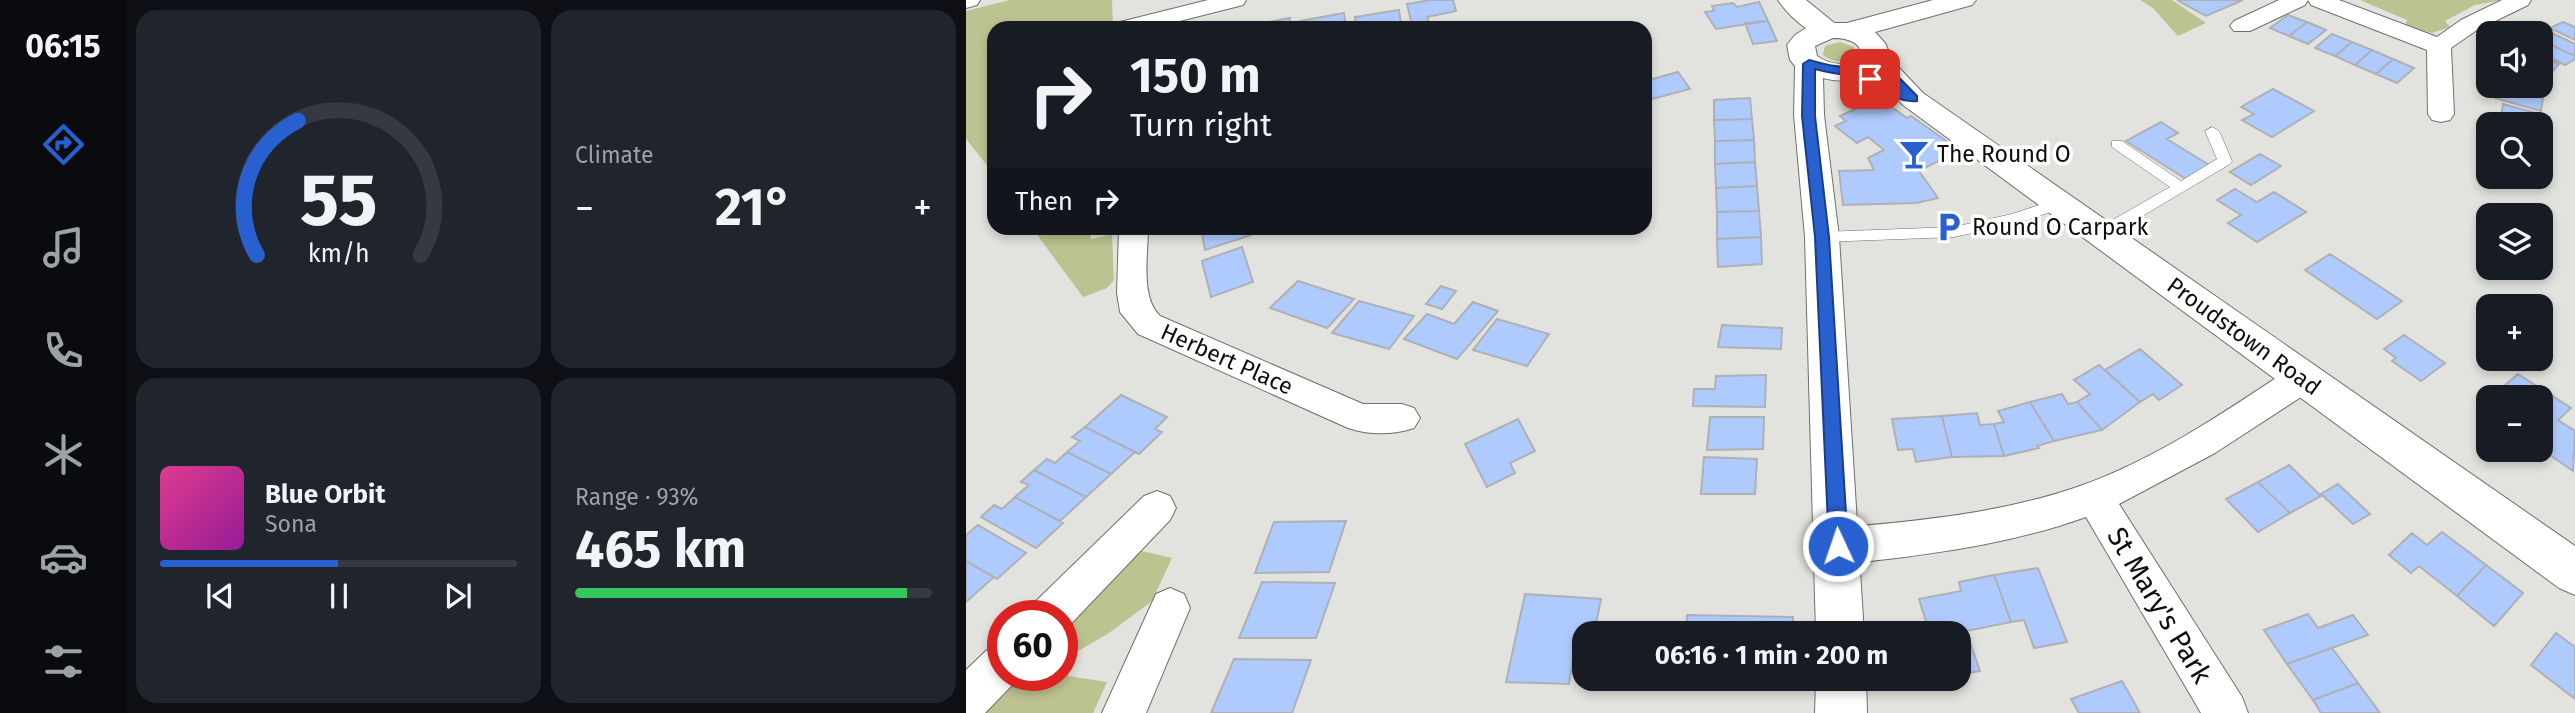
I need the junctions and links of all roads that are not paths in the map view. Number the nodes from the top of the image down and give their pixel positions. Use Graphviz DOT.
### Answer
graph roads {
  1 [pos="1126,0"];
  2 [pos="1235,0"];
  3 [pos="1791,0"];
  4 [pos="1963,0"];
  5 [pos="1973,0"];
  6 [pos="2297,0"];
  7 [pos="2319,0"];
  8 [pos="2520,0"];
  9 [pos="1128,21"];
  10 [pos="1152,21"];
  11 [pos="2242,26"];
  12 [pos="1839,31"];
  13 [pos="2439,46"];
  14 [pos="1861,62"];
  15 [pos="1809,64"];
  16 [pos="2441,114"];
  17 [pos="1809,116"];
  18 [pos="2212,131"];
  19 [pos="2117,145"];
  20 [pos="2180,187"];
  21 [pos="2060,203"];
  22 [pos="2102,233"];
  23 [pos="1133,235"];
  24 [pos="1822,237"];
  25 [pos="2304,378"];
  26 [pos="1402,418"];
  27 [pos="2094,497"];
  28 [pos="1157,508"];
  29 [pos="1838,546"];
  30 [pos="2575,573"];
  31 [pos="1066,600"];
  32 [pos="1170,608"];
  33 [pos="1840,621"];
  34 [pos="987,680"];
  35 [pos="1841,691"];
  36 [pos="966,701"];
  37 [pos="1124,713"];
  38 [pos="1841,713"];
  39 [pos="2225,713"];
  1 -- 9 [label="street"];
  2 -- 10 [label="street"];
  3 -- 12 [label="main road, Proudstown Road"];
  4 -- 12 [label="main road"];
  5 -- 14 [label="main road"];
  6 -- 11 [label="street"];
  7 -- 13 [label="street"];
  8 -- 13 [label="street"];
  12 -- 14 [label="main road, Proudstown Road"];
  12 -- 15 [label="main road"];
  13 -- 16 [label="street"];
  14 -- 15 [label="main road"];
  14 -- 17 [label="main road"];
  14 -- 21 [label="main road, Proudstown Road"];
  15 -- 17 [label="main road"];
  17 -- 24 [label="main road"];
  18 -- 20 [label="lane"];
  19 -- 20 [label="lane"];
  20 -- 22 [label="lane"];
  21 -- 22 [label="main road, Proudstown Road"];
  21 -- 24 [label="lane"];
  22 -- 25 [label="main road, Proudstown Road"];
  23 -- 26 [label="street, Herbert Place"];
  24 -- 29 [label="main road"];
  25 -- 27 [label="street"];
  25 -- 30 [label="main road, Proudstown Road"];
  27 -- 29 [label="street"];
  27 -- 39 [label="street, St Mary's Park"];
  28 -- 31 [label="street"];
  29 -- 33 [label="main road"];
  32 -- 37 [label="street"];
  34 -- 36 [label="street"];
  35 -- 38 [label="main road"];
}
